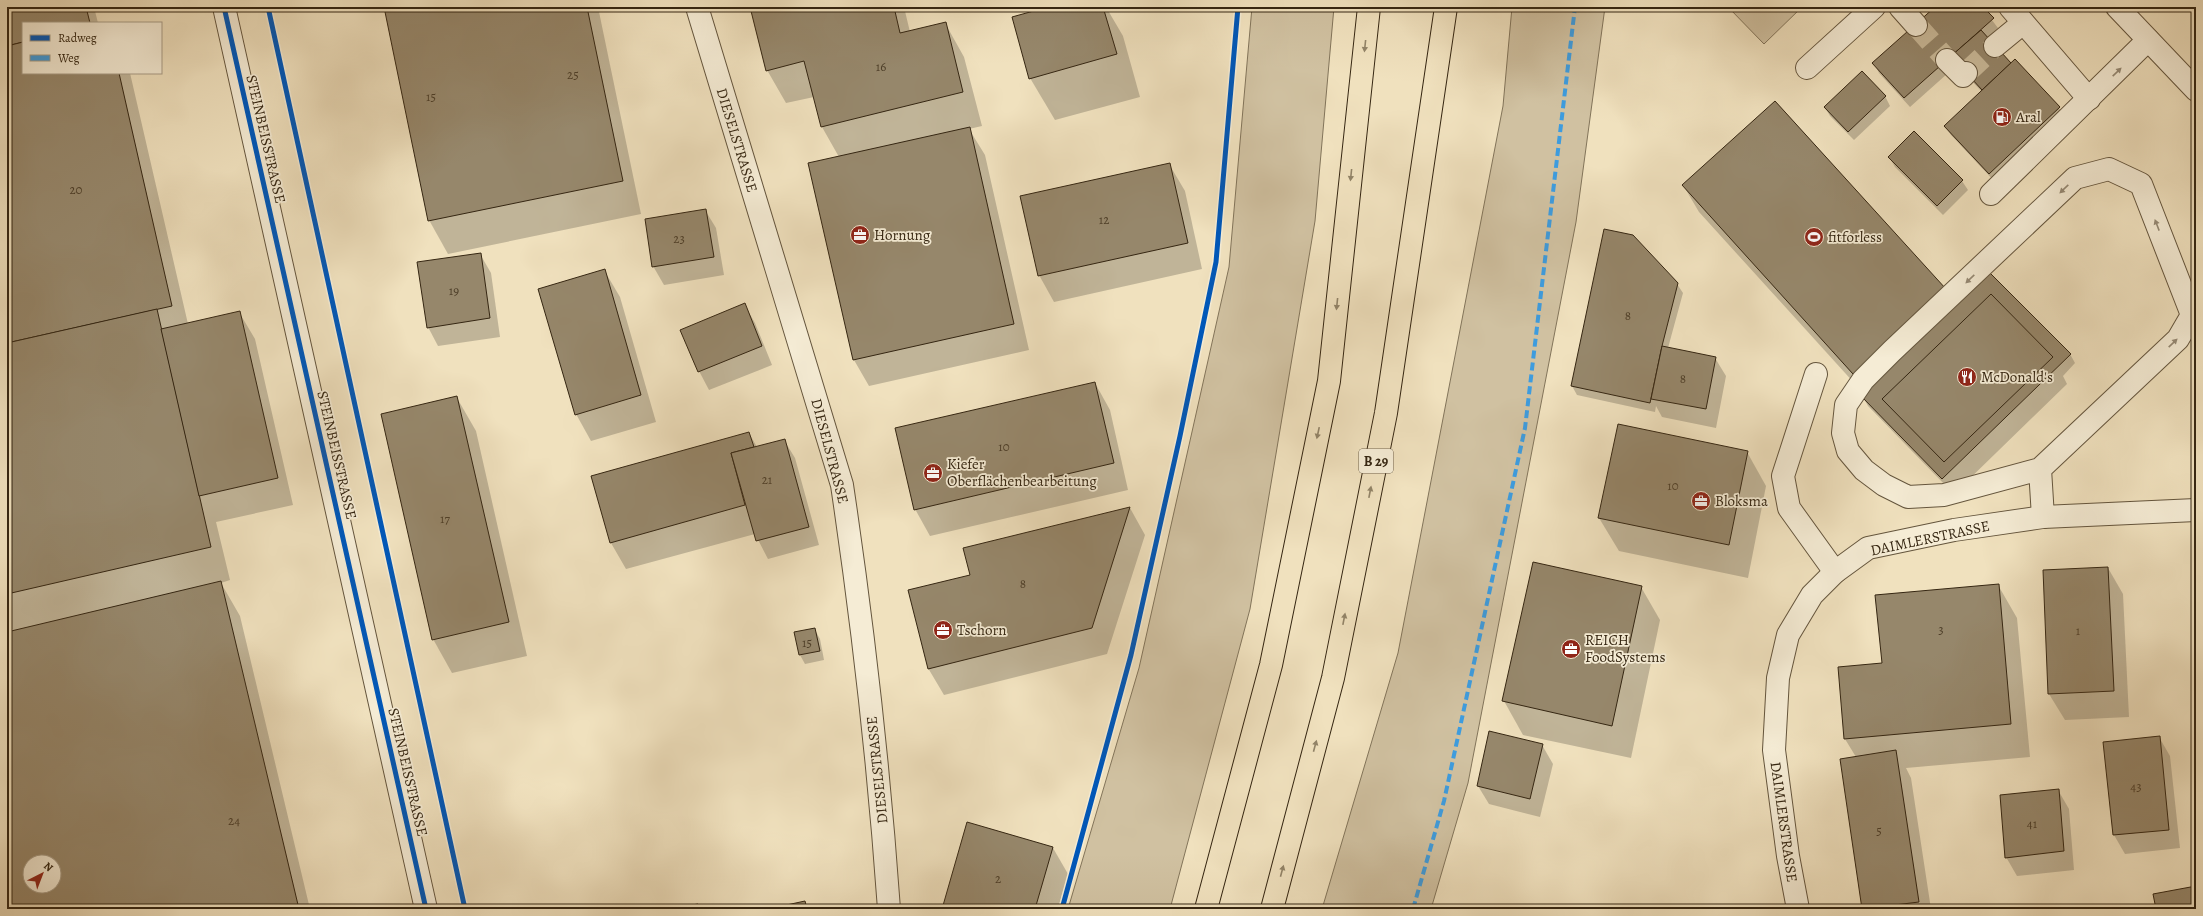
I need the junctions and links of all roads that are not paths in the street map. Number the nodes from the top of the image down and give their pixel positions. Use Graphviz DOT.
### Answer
graph roads {
  1 [pos="224,7"];
  2 [pos="697,7"];
  3 [pos="1369,7"];
  4 [pos="1446,7"];
  5 [pos="1874,7"];
  6 [pos="1900,7"];
  7 [pos="2118,7"];
  8 [pos="2016,15"];
  9 [pos="1916,25"];
  10 [pos="2148,40"];
  11 [pos="1995,46"];
  12 [pos="1947,60"];
  13 [pos="1807,68"];
  14 [pos="1966,73"];
  15 [pos="2196,90"];
  16 [pos="2089,100"];
  17 [pos="1991,194"];
  18 [pos="1816,374"];
  19 [pos="2040,469"];
  20 [pos="2196,510"];
  21 [pos="2043,517"];
  22 [pos="1835,572"];
  23 [pos="426,909"];
  24 [pos="889,909"];
  25 [pos="1206,909"];
  26 [pos="1272,909"];
  27 [pos="1798,909"];
  1 -- 23 [label="street, STEINBEISSTRASSE"];
  2 -- 24 [label="street, DIESELSTRASSE"];
  3 -- 25 [label="highway, one-way"];
  26 -- 4 [label="highway, B 29, one-way"];
  5 -- 13 [label="street"];
  6 -- 9 [label="street"];
  7 -- 10 [label="street"];
  8 -- 11 [label="street"];
  8 -- 16 [label="street"];
  10 -- 15 [label="street"];
  16 -- 10 [label="street, one-way"];
  12 -- 14 [label="street"];
  16 -- 17 [label="street"];
  18 -- 22 [label="street"];
  19 -- 19 [label="street, one-way"];
  19 -- 21 [label="street"];
  20 -- 21 [label="street, DAIMLERSTRASSE"];
  21 -- 22 [label="street, DAIMLERSTRASSE"];
  22 -- 27 [label="street, DAIMLERSTRASSE"];
}
